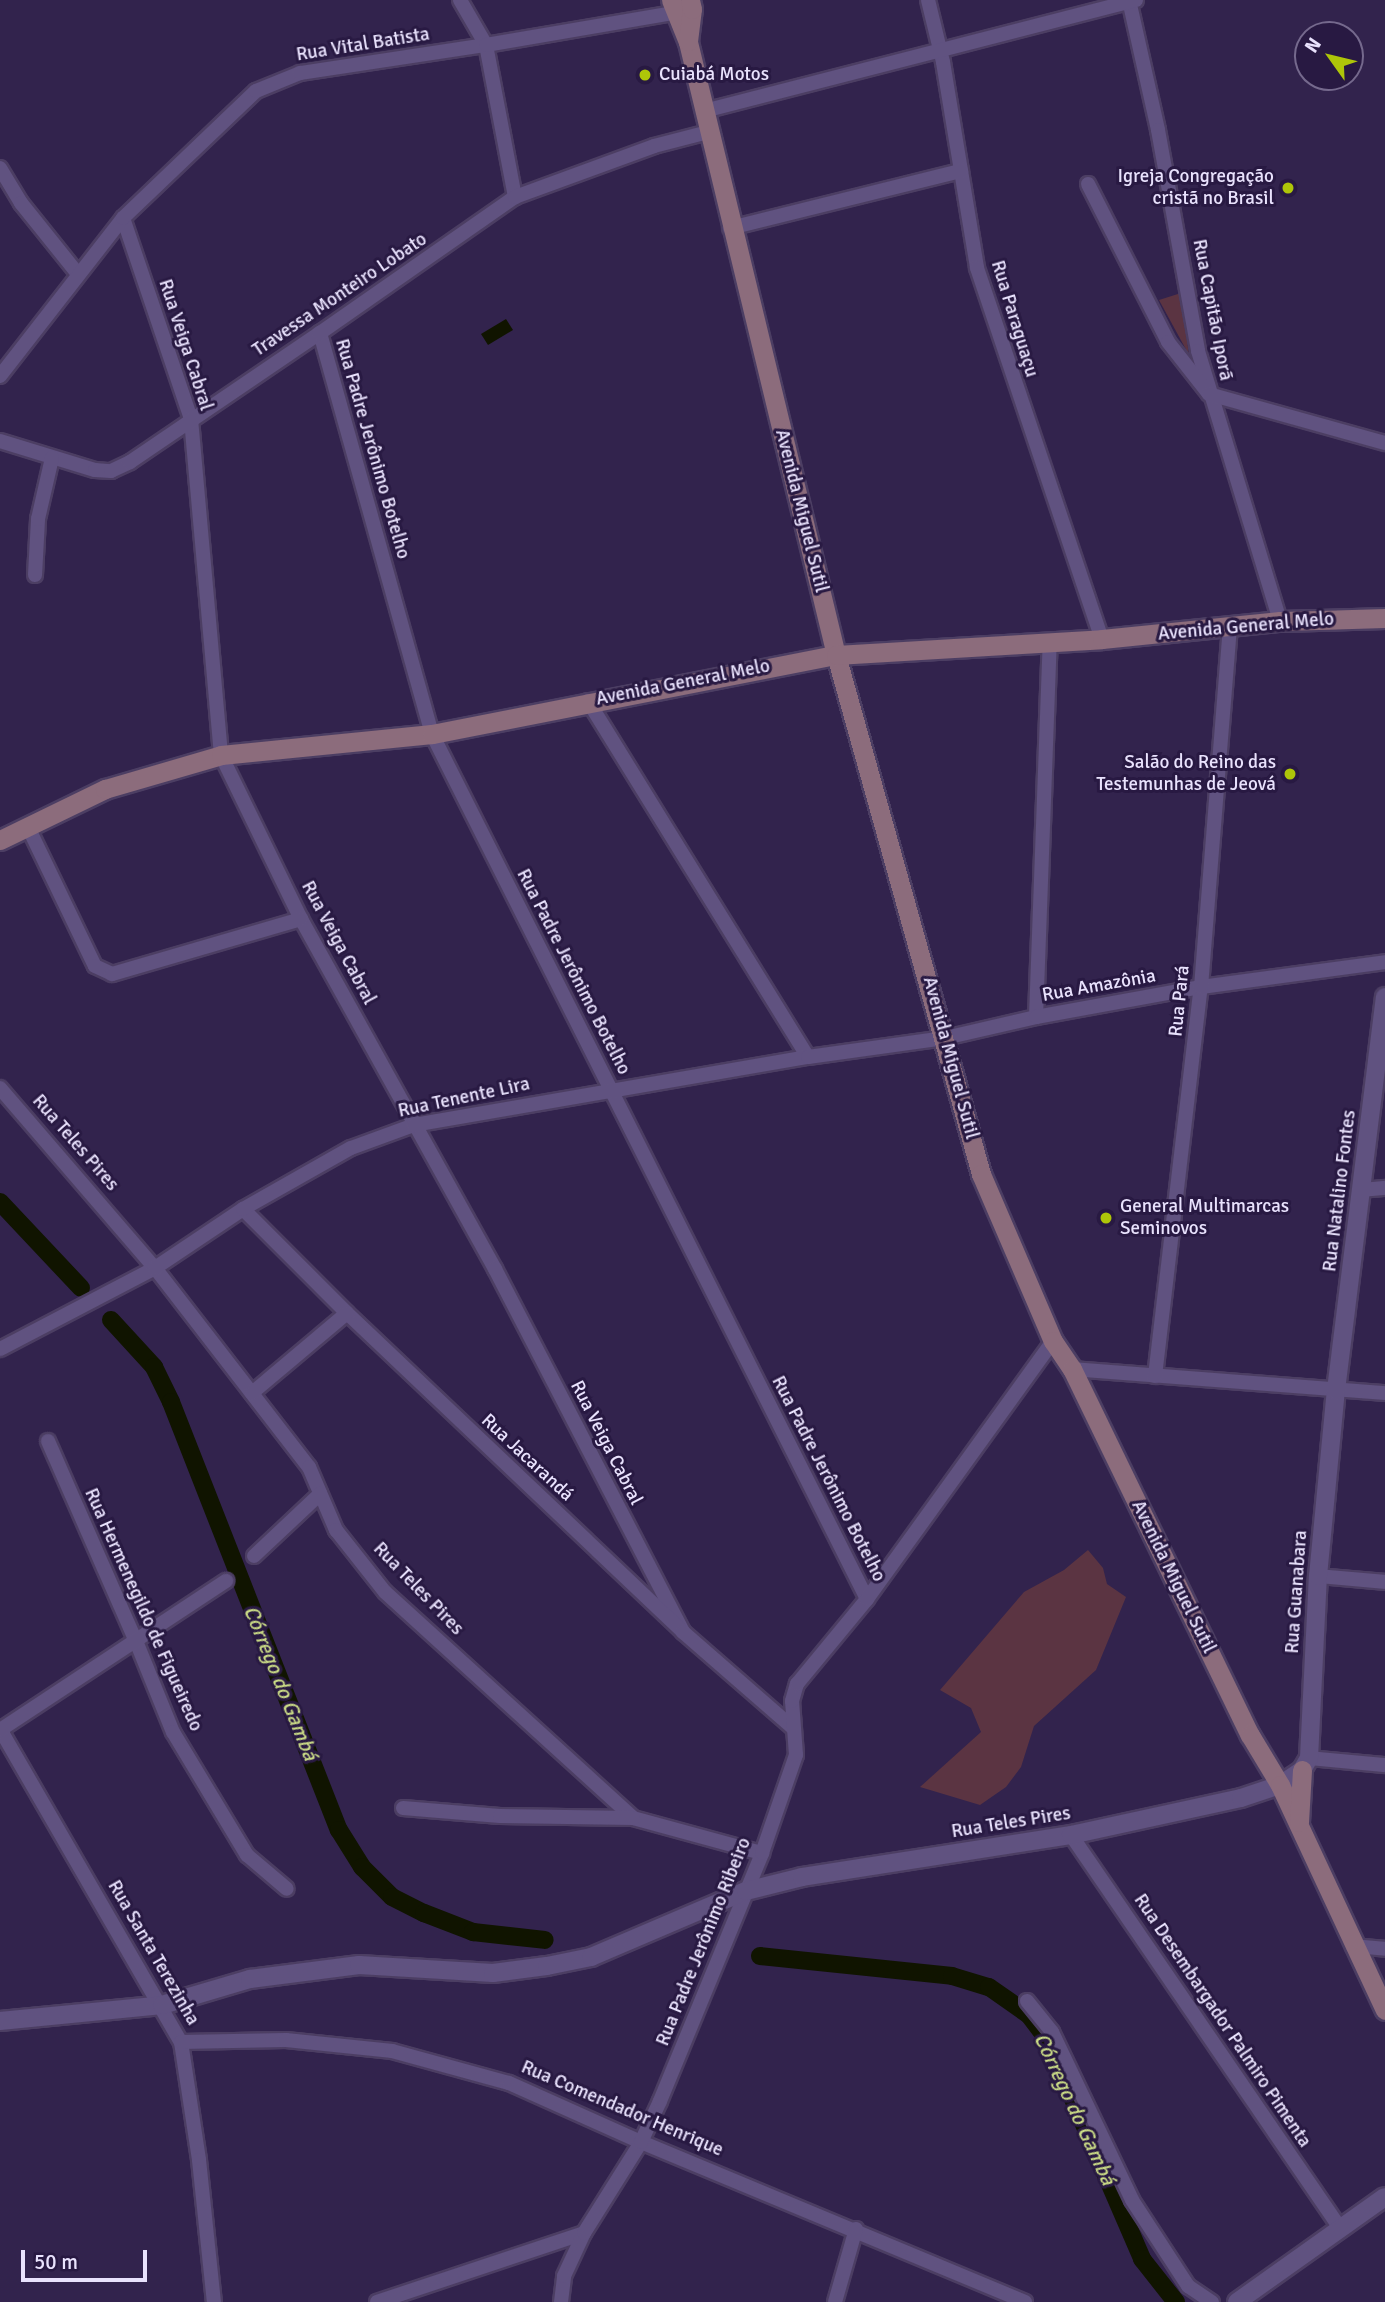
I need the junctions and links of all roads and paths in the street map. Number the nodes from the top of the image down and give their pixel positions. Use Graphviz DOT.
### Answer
graph roads {
  1 [pos="460,0"];
  2 [pos="928,0"];
  3 [pos="1131,1"];
  4 [pos="682,5"];
  5 [pos="486,45"];
  6 [pos="940,50"];
  7 [pos="704,111"];
  8 [pos="708,132"];
  9 [pos="0,168"];
  10 [pos="961,171"];
  11 [pos="1088,184"];
  12 [pos="515,197"];
  13 [pos="123,218"];
  14 [pos="730,228"];
  15 [pos="77,273"];
  16 [pos="320,333"];
  17 [pos="0,376"];
  18 [pos="1209,394"];
  19 [pos="191,419"];
  20 [pos="0,441"];
  21 [pos="1385,443"];
  22 [pos="52,458"];
  23 [pos="35,575"];
  24 [pos="1385,618"];
  25 [pos="1280,621"];
  26 [pos="1230,628"];
  27 [pos="1102,639"];
  28 [pos="1050,642"];
  29 [pos="836,654"];
  30 [pos="587,701"];
  31 [pos="432,734"];
  32 [pos="221,754"];
  33 [pos="28,827"];
  34 [pos="0,840"];
  35 [pos="301,919"];
  36 [pos="1385,962"];
  37 [pos="1201,987"];
  38 [pos="1385,998"];
  39 [pos="1035,1017"];
  40 [pos="945,1038"];
  41 [pos="808,1057"];
  42 [pos="0,1088"];
  43 [pos="611,1090"];
  44 [pos="414,1125"];
  45 [pos="1385,1188"];
  46 [pos="1361,1190"];
  47 [pos="243,1209"];
  48 [pos="155,1268"];
  49 [pos="347,1313"];
  50 [pos="1053,1341"];
  51 [pos="0,1349"];
  52 [pos="1072,1369"];
  53 [pos="1155,1376"];
  54 [pos="1336,1390"];
  55 [pos="252,1393"];
  56 [pos="1385,1393"];
  57 [pos="48,1441"];
  58 [pos="320,1494"];
  59 [pos="254,1556"];
  60 [pos="1318,1576"];
  61 [pos="226,1581"];
  62 [pos="1385,1582"];
  63 [pos="867,1599"];
  64 [pos="683,1632"];
  65 [pos="136,1641"];
  66 [pos="793,1728"];
  67 [pos="0,1730"];
  68 [pos="1306,1764"];
  69 [pos="1385,1765"];
  70 [pos="1280,1785"];
  71 [pos="403,1808"];
  72 [pos="633,1818"];
  73 [pos="1299,1827"];
  74 [pos="1071,1835"];
  75 [pos="762,1853"];
  76 [pos="286,1889"];
  77 [pos="746,1891"];
  78 [pos="1353,1946"];
  79 [pos="1385,1949"];
  80 [pos="1027,2001"];
  81 [pos="162,2005"];
  82 [pos="1385,2010"];
  83 [pos="0,2021"];
  84 [pos="181,2042"];
  85 [pos="641,2142"];
  86 [pos="1385,2197"];
  87 [pos="856,2229"];
  88 [pos="1341,2229"];
  89 [pos="584,2233"];
  90 [pos="214,2302"];
  91 [pos="377,2302"];
  92 [pos="561,2302"];
  93 [pos="835,2302"];
  94 [pos="1025,2302"];
  95 [pos="1212,2302"];
  96 [pos="1237,2302"];
  1 -- 5 [label="street"];
  2 -- 6 [label="street, Rua Paraguaçu"];
  3 -- 6 [label="street"];
  3 -- 18 [label="street, Rua Capitão Iporã"];
  4 -- 5 [label="street, Rua Vital Batista"];
  4 -- 7 [label="main road, Avenida Miguel Sutil"];
  5 -- 12 [label="street"];
  5 -- 13 [label="street, Rua Vital Batista"];
  6 -- 7 [label="street"];
  6 -- 10 [label="street, Rua Paraguaçu"];
  7 -- 8 [label="main road, Avenida Miguel Sutil"];
  8 -- 12 [label="street, Travessa Monteiro Lobato"];
  8 -- 14 [label="main road, Avenida Miguel Sutil"];
  9 -- 15 [label="street"];
  10 -- 14 [label="street"];
  10 -- 27 [label="street, Rua Paraguaçu"];
  11 -- 18 [label="street"];
  12 -- 16 [label="street, Travessa Monteiro Lobato"];
  13 -- 15 [label="street, Rua Vital Batista"];
  13 -- 19 [label="street, Rua Veiga Cabral"];
  14 -- 29 [label="main road, Avenida Miguel Sutil"];
  15 -- 17 [label="street, Rua Vital Batista"];
  16 -- 19 [label="street, Travessa Monteiro Lobato"];
  16 -- 31 [label="street, Rua Padre Jerônimo Botelho"];
  18 -- 21 [label="street"];
  18 -- 25 [label="street, Rua Capitão Iporã"];
  19 -- 22 [label="street, Travessa Monteiro Lobato"];
  19 -- 32 [label="street, Rua Veiga Cabral"];
  20 -- 22 [label="street, Travessa Monteiro Lobato"];
  22 -- 23 [label="street"];
  24 -- 25 [label="main road, Avenida General Melo"];
  25 -- 26 [label="main road, Avenida General Melo"];
  26 -- 27 [label="main road, Avenida General Melo"];
  26 -- 37 [label="street, Rua Pará"];
  27 -- 28 [label="main road, Avenida General Melo"];
  28 -- 29 [label="main road, Avenida General Melo"];
  28 -- 39 [label="street"];
  29 -- 30 [label="main road, Avenida General Melo"];
  29 -- 40 [label="main road, Avenida Miguel Sutil"];
  30 -- 31 [label="main road, Avenida General Melo"];
  30 -- 41 [label="street"];
  31 -- 32 [label="main road, Avenida General Melo"];
  31 -- 43 [label="street, Rua Padre Jerônimo Botelho"];
  32 -- 33 [label="main road, Avenida General Melo"];
  32 -- 35 [label="street, Rua Veiga Cabral"];
  33 -- 34 [label="main road, Avenida General Melo"];
  33 -- 35 [label="street"];
  35 -- 44 [label="street, Rua Veiga Cabral"];
  36 -- 37 [label="street, Rua Amazônia"];
  37 -- 39 [label="street, Rua Amazônia"];
  37 -- 53 [label="street, Rua Pará"];
  38 -- 46 [label="street, Rua Natalino Fontes"];
  39 -- 40 [label="street, Rua Amazônia"];
  40 -- 41 [label="street, Rua Tenente Lira"];
  40 -- 50 [label="main road, Avenida Miguel Sutil"];
  41 -- 43 [label="street, Rua Tenente Lira"];
  42 -- 48 [label="street, Rua Teles Pires"];
  43 -- 44 [label="street, Rua Tenente Lira"];
  43 -- 63 [label="street, Rua Padre Jerônimo Botelho"];
  44 -- 47 [label="street, Rua Tenente Lira"];
  44 -- 64 [label="street, Rua Veiga Cabral"];
  45 -- 46 [label="street"];
  46 -- 54 [label="street, Rua Natalino Fontes"];
  47 -- 48 [label="street, Rua Tenente Lira"];
  47 -- 49 [label="street, Rua Jacarandá"];
  48 -- 51 [label="street, Rua Tenente Lira"];
  48 -- 55 [label="street, Rua Teles Pires"];
  49 -- 55 [label="street"];
  49 -- 64 [label="street, Rua Jacarandá"];
  50 -- 52 [label="main road, Avenida Miguel Sutil"];
  50 -- 63 [label="street, Rua Padre Jerônimo Ribeiro"];
  52 -- 53 [label="street"];
  52 -- 70 [label="main road, Avenida Miguel Sutil"];
  53 -- 54 [label="street"];
  54 -- 56 [label="street"];
  54 -- 60 [label="street, Rua Guanabara"];
  55 -- 58 [label="street, Rua Teles Pires"];
  57 -- 65 [label="street, Rua Hermenegildo de Figueiredo"];
  58 -- 59 [label="street"];
  58 -- 72 [label="street, Rua Teles Pires"];
  60 -- 62 [label="street"];
  60 -- 68 [label="street, Rua Guanabara"];
  61 -- 65 [label="street"];
  63 -- 66 [label="street, Rua Padre Jerônimo Ribeiro"];
  64 -- 66 [label="street, Rua Jacarandá"];
  65 -- 67 [label="street"];
  65 -- 76 [label="street, Rua Hermenegildo de Figueiredo"];
  66 -- 75 [label="street, Rua Padre Jerônimo Ribeiro"];
  67 -- 81 [label="street, Rua Santa Terezinha"];
  68 -- 69 [label="street"];
  68 -- 70 [label="street"];
  68 -- 73 [label="main road"];
  70 -- 73 [label="main road, Avenida Miguel Sutil"];
  70 -- 74 [label="street, Rua Teles Pires"];
  71 -- 72 [label="street"];
  72 -- 75 [label="street, Rua Teles Pires"];
  73 -- 78 [label="main road, Avenida Miguel Sutil"];
  74 -- 77 [label="street, Rua Teles Pires"];
  74 -- 88 [label="street, Rua Desembargador Palmiro Pimenta"];
  75 -- 77 [label="street, Rua Padre Jerônimo Ribeiro"];
  77 -- 81 [label="street"];
  77 -- 85 [label="street, Rua Padre Jerônimo Ribeiro"];
  78 -- 79 [label="street"];
  78 -- 82 [label="main road, Avenida Miguel Sutil"];
  80 -- 95 [label="street"];
  81 -- 83 [label="street"];
  81 -- 84 [label="street, Rua Santa Terezinha"];
  84 -- 85 [label="street, Rua Comendador Henrique"];
  84 -- 90 [label="street, Rua Santa Terezinha"];
  85 -- 87 [label="street, Rua Comendador Henrique"];
  85 -- 89 [label="street, Rua Padre Jerônimo Ribeiro"];
  86 -- 88 [label="street"];
  87 -- 93 [label="street"];
  87 -- 94 [label="street, Rua Comendador Henrique"];
  88 -- 96 [label="street"];
  89 -- 91 [label="street"];
  89 -- 92 [label="street, Rua Padre Jerônimo Ribeiro"];
}
